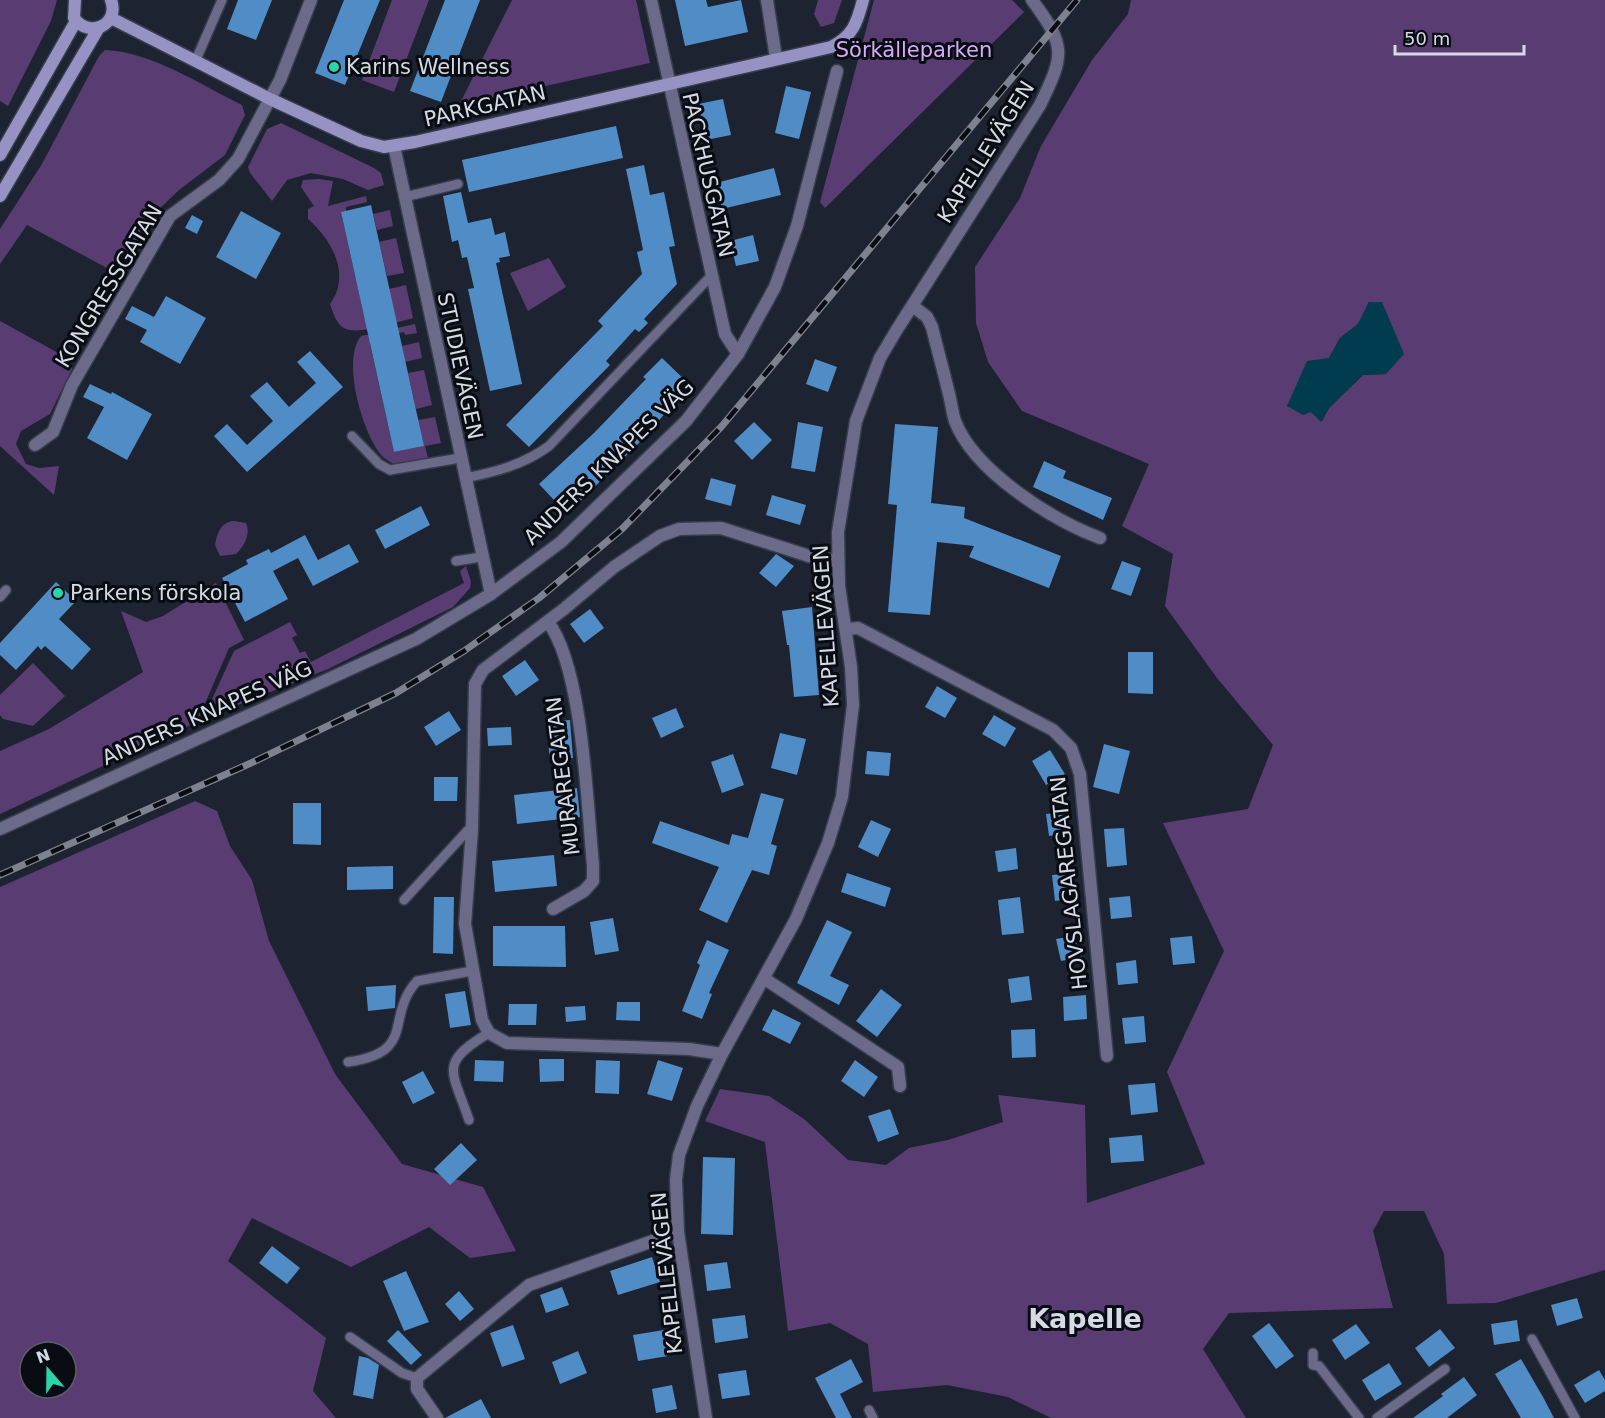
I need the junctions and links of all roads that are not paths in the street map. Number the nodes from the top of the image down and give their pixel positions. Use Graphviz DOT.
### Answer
graph roads {
  1 [pos="75,0"];
  2 [pos="111,0"];
  3 [pos="222,0"];
  4 [pos="311,0"];
  5 [pos="651,0"];
  6 [pos="767,0"];
  7 [pos="863,0"];
  8 [pos="1032,0"];
  9 [pos="111,18"];
  10 [pos="76,21"];
  11 [pos="98,29"];
  12 [pos="776,58"];
  13 [pos="195,62"];
  14 [pos="837,70"];
  15 [pos="668,83"];
  16 [pos="270,99"];
  17 [pos="394,146"];
  18 [pos="0,155"];
  19 [pos="458,184"];
  20 [pos="0,196"];
  21 [pos="404,197"];
  22 [pos="709,278"];
  23 [pos="913,306"];
  24 [pos="738,354"];
  25 [pos="352,436"];
  26 [pos="36,445"];
  27 [pos="460,458"];
  28 [pos="465,478"];
  29 [pos="1100,538"];
  30 [pos="482,557"];
  31 [pos="456,561"];
  32 [pos="837,561"];
  33 [pos="491,594"];
  34 [pos="548,622"];
  35 [pos="846,629"];
  36 [pos="0,829"];
  37 [pos="472,830"];
  38 [pos="404,900"];
  39 [pos="553,909"];
  40 [pos="472,971"];
  41 [pos="765,979"];
  42 [pos="489,1033"];
  43 [pos="722,1054"];
  44 [pos="1107,1056"];
  45 [pos="348,1062"];
  46 [pos="900,1086"];
  47 [pos="469,1120"];
  48 [pos="678,1232"];
  49 [pos="350,1337"];
  50 [pos="1532,1339"];
  51 [pos="1313,1353"];
  52 [pos="1445,1369"];
  53 [pos="417,1378"];
  54 [pos="437,1418"];
  55 [pos="706,1418"];
  56 [pos="1359,1418"];
  57 [pos="1377,1418"];
  58 [pos="1575,1418"];
  1 -- 10 [label="street"];
  2 -- 9 [label="street"];
  3 -- 13 [label="lane"];
  4 -- 16 [label="street, KONGRESSGATAN"];
  5 -- 15 [label="street, PACKHUSGATAN"];
  6 -- 12 [label="street"];
  7 -- 12 [label="street, PARKGATAN"];
  8 -- 23 [label="street, KAPELLEVÄGEN"];
  9 -- 11 [label="street"];
  9 -- 13 [label="street, PARKGATAN"];
  10 -- 11 [label="street"];
  10 -- 18 [label="street"];
  11 -- 20 [label="street"];
  12 -- 15 [label="street, PARKGATAN"];
  13 -- 16 [label="street, PARKGATAN"];
  14 -- 24 [label="street, ANDERS KNAPES VÄG"];
  15 -- 17 [label="street, PARKGATAN"];
  15 -- 24 [label="street, PACKHUSGATAN"];
  16 -- 17 [label="street, PARKGATAN"];
  16 -- 26 [label="street, KONGRESSGATAN"];
  17 -- 21 [label="street, STUDIEVÄGEN"];
  19 -- 21 [label="lane"];
  21 -- 27 [label="street, STUDIEVÄGEN"];
  22 -- 28 [label="lane"];
  23 -- 29 [label="street"];
  23 -- 32 [label="street, KAPELLEVÄGEN"];
  24 -- 33 [label="street, ANDERS KNAPES VÄG"];
  25 -- 27 [label="lane"];
  27 -- 28 [label="street, STUDIEVÄGEN"];
  28 -- 30 [label="street, STUDIEVÄGEN"];
  30 -- 31 [label="lane"];
  30 -- 33 [label="street, STUDIEVÄGEN"];
  32 -- 34 [label="street"];
  32 -- 35 [label="street, KAPELLEVÄGEN"];
  33 -- 36 [label="street, ANDERS KNAPES VÄG"];
  34 -- 37 [label="street"];
  34 -- 39 [label="street, MURAREGATAN"];
  35 -- 41 [label="street, KAPELLEVÄGEN"];
  35 -- 44 [label="street, HOVSLAGAREGATAN"];
  37 -- 38 [label="lane"];
  37 -- 40 [label="street"];
  40 -- 42 [label="street"];
  40 -- 45 [label="lane"];
  41 -- 43 [label="street, KAPELLEVÄGEN"];
  41 -- 46 [label="street"];
  42 -- 43 [label="street"];
  42 -- 47 [label="lane"];
  43 -- 48 [label="street, KAPELLEVÄGEN"];
  48 -- 53 [label="street"];
  48 -- 55 [label="street, KAPELLEVÄGEN"];
  49 -- 53 [label="lane"];
  50 -- 58 [label="lane"];
  51 -- 56 [label="lane"];
  52 -- 57 [label="lane"];
  53 -- 54 [label="street"];
}
